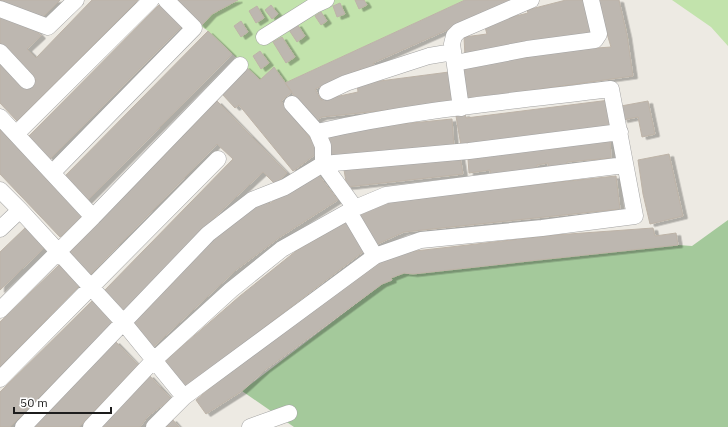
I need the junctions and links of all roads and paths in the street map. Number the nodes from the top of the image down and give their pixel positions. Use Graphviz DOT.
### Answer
graph roads {
  1 [pos="76,0"];
  2 [pos="151,0"];
  3 [pos="166,0"];
  4 [pos="326,0"];
  5 [pos="531,0"];
  6 [pos="591,0"];
  7 [pos="0,9"];
  8 [pos="264,37"];
  9 [pos="0,52"];
  10 [pos="454,57"];
  11 [pos="240,65"];
  12 [pos="27,81"];
  13 [pos="327,92"];
  14 [pos="292,104"];
  15 [pos="461,108"];
  16 [pos="0,117"];
  17 [pos="317,132"];
  18 [pos="620,132"];
  19 [pos="16,134"];
  20 [pos="218,159"];
  21 [pos="323,164"];
  22 [pos="625,165"];
  23 [pos="52,173"];
  24 [pos="0,190"];
  25 [pos="20,210"];
  26 [pos="352,210"];
  27 [pos="93,217"];
  28 [pos="0,229"];
  29 [pos="58,252"];
  30 [pos="375,256"];
  31 [pos="91,288"];
  32 [pos="0,310"];
  33 [pos="123,322"];
  34 [pos="153,361"];
  35 [pos="0,379"];
  36 [pos="184,397"];
  37 [pos="289,413"];
  38 [pos="23,427"];
  39 [pos="91,427"];
  40 [pos="154,427"];
  41 [pos="250,427"];
  1 -- 7 [label="lane"];
  2 -- 19 [label="lane"];
  3 -- 23 [label="lane"];
  4 -- 8 [label="lane"];
  5 -- 10 [label="lane"];
  6 -- 10 [label="lane"];
  9 -- 12 [label="lane"];
  10 -- 13 [label="lane"];
  10 -- 15 [label="lane"];
  11 -- 27 [label="lane"];
  14 -- 17 [label="lane"];
  15 -- 17 [label="lane"];
  15 -- 18 [label="lane"];
  16 -- 19 [label="lane"];
  17 -- 21 [label="lane"];
  18 -- 21 [label="lane"];
  18 -- 22 [label="lane"];
  19 -- 23 [label="lane"];
  20 -- 31 [label="lane"];
  21 -- 26 [label="lane"];
  21 -- 33 [label="lane"];
  22 -- 26 [label="lane"];
  22 -- 30 [label="lane"];
  23 -- 27 [label="lane"];
  24 -- 25 [label="lane"];
  25 -- 28 [label="lane"];
  25 -- 29 [label="lane"];
  26 -- 30 [label="lane"];
  26 -- 34 [label="lane"];
  27 -- 29 [label="lane"];
  29 -- 31 [label="lane"];
  29 -- 32 [label="lane"];
  30 -- 36 [label="lane"];
  31 -- 33 [label="lane"];
  31 -- 35 [label="lane"];
  33 -- 34 [label="lane"];
  33 -- 38 [label="lane"];
  34 -- 36 [label="lane"];
  34 -- 39 [label="lane"];
  36 -- 40 [label="lane"];
  37 -- 41 [label="lane"];
}
